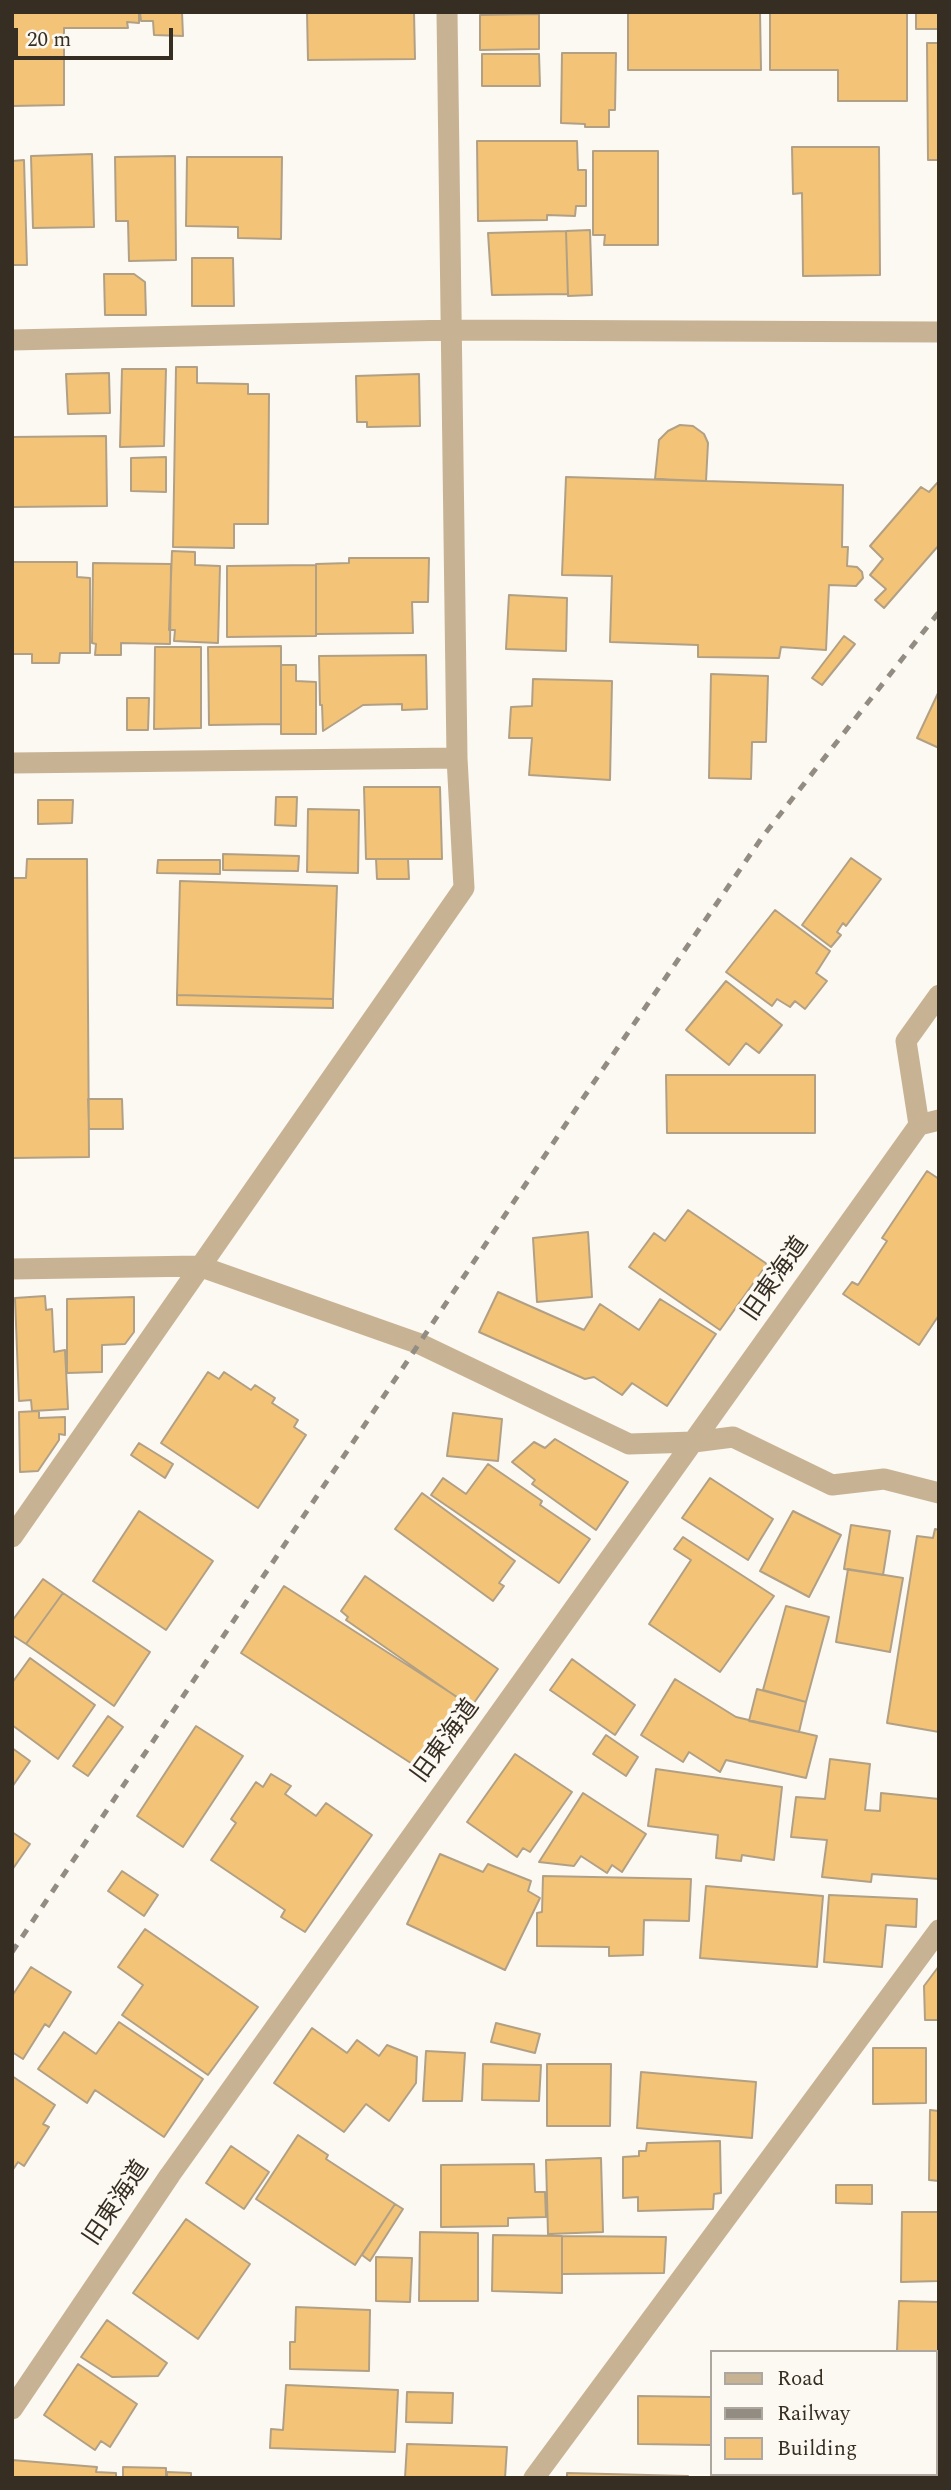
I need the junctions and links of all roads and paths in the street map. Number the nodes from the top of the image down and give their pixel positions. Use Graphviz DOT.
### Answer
graph roads {
  1 [pos="447,12"];
  2 [pos="452,330"];
  3 [pos="939,332"];
  4 [pos="12,340"];
  5 [pos="457,758"];
  6 [pos="12,764"];
  7 [pos="939,995"];
  8 [pos="929,1122"];
  9 [pos="199,1266"];
  10 [pos="12,1269"];
  11 [pos="694,1442"];
  12 [pos="939,1493"];
  13 [pos="12,1537"];
  14 [pos="939,1930"];
  15 [pos="12,2409"];
  16 [pos="534,2478"];
  1 -- 2 [label="street"];
  2 -- 3 [label="street"];
  2 -- 4 [label="street"];
  2 -- 5 [label="street"];
  5 -- 6 [label="street"];
  5 -- 9 [label="street"];
  7 -- 8 [label="street"];
  8 -- 11 [label="street, 旧東海道"];
  9 -- 10 [label="street"];
  9 -- 11 [label="street"];
  9 -- 13 [label="street"];
  11 -- 12 [label="street"];
  11 -- 15 [label="street, 旧東海道"];
  14 -- 16 [label="street"];
}
